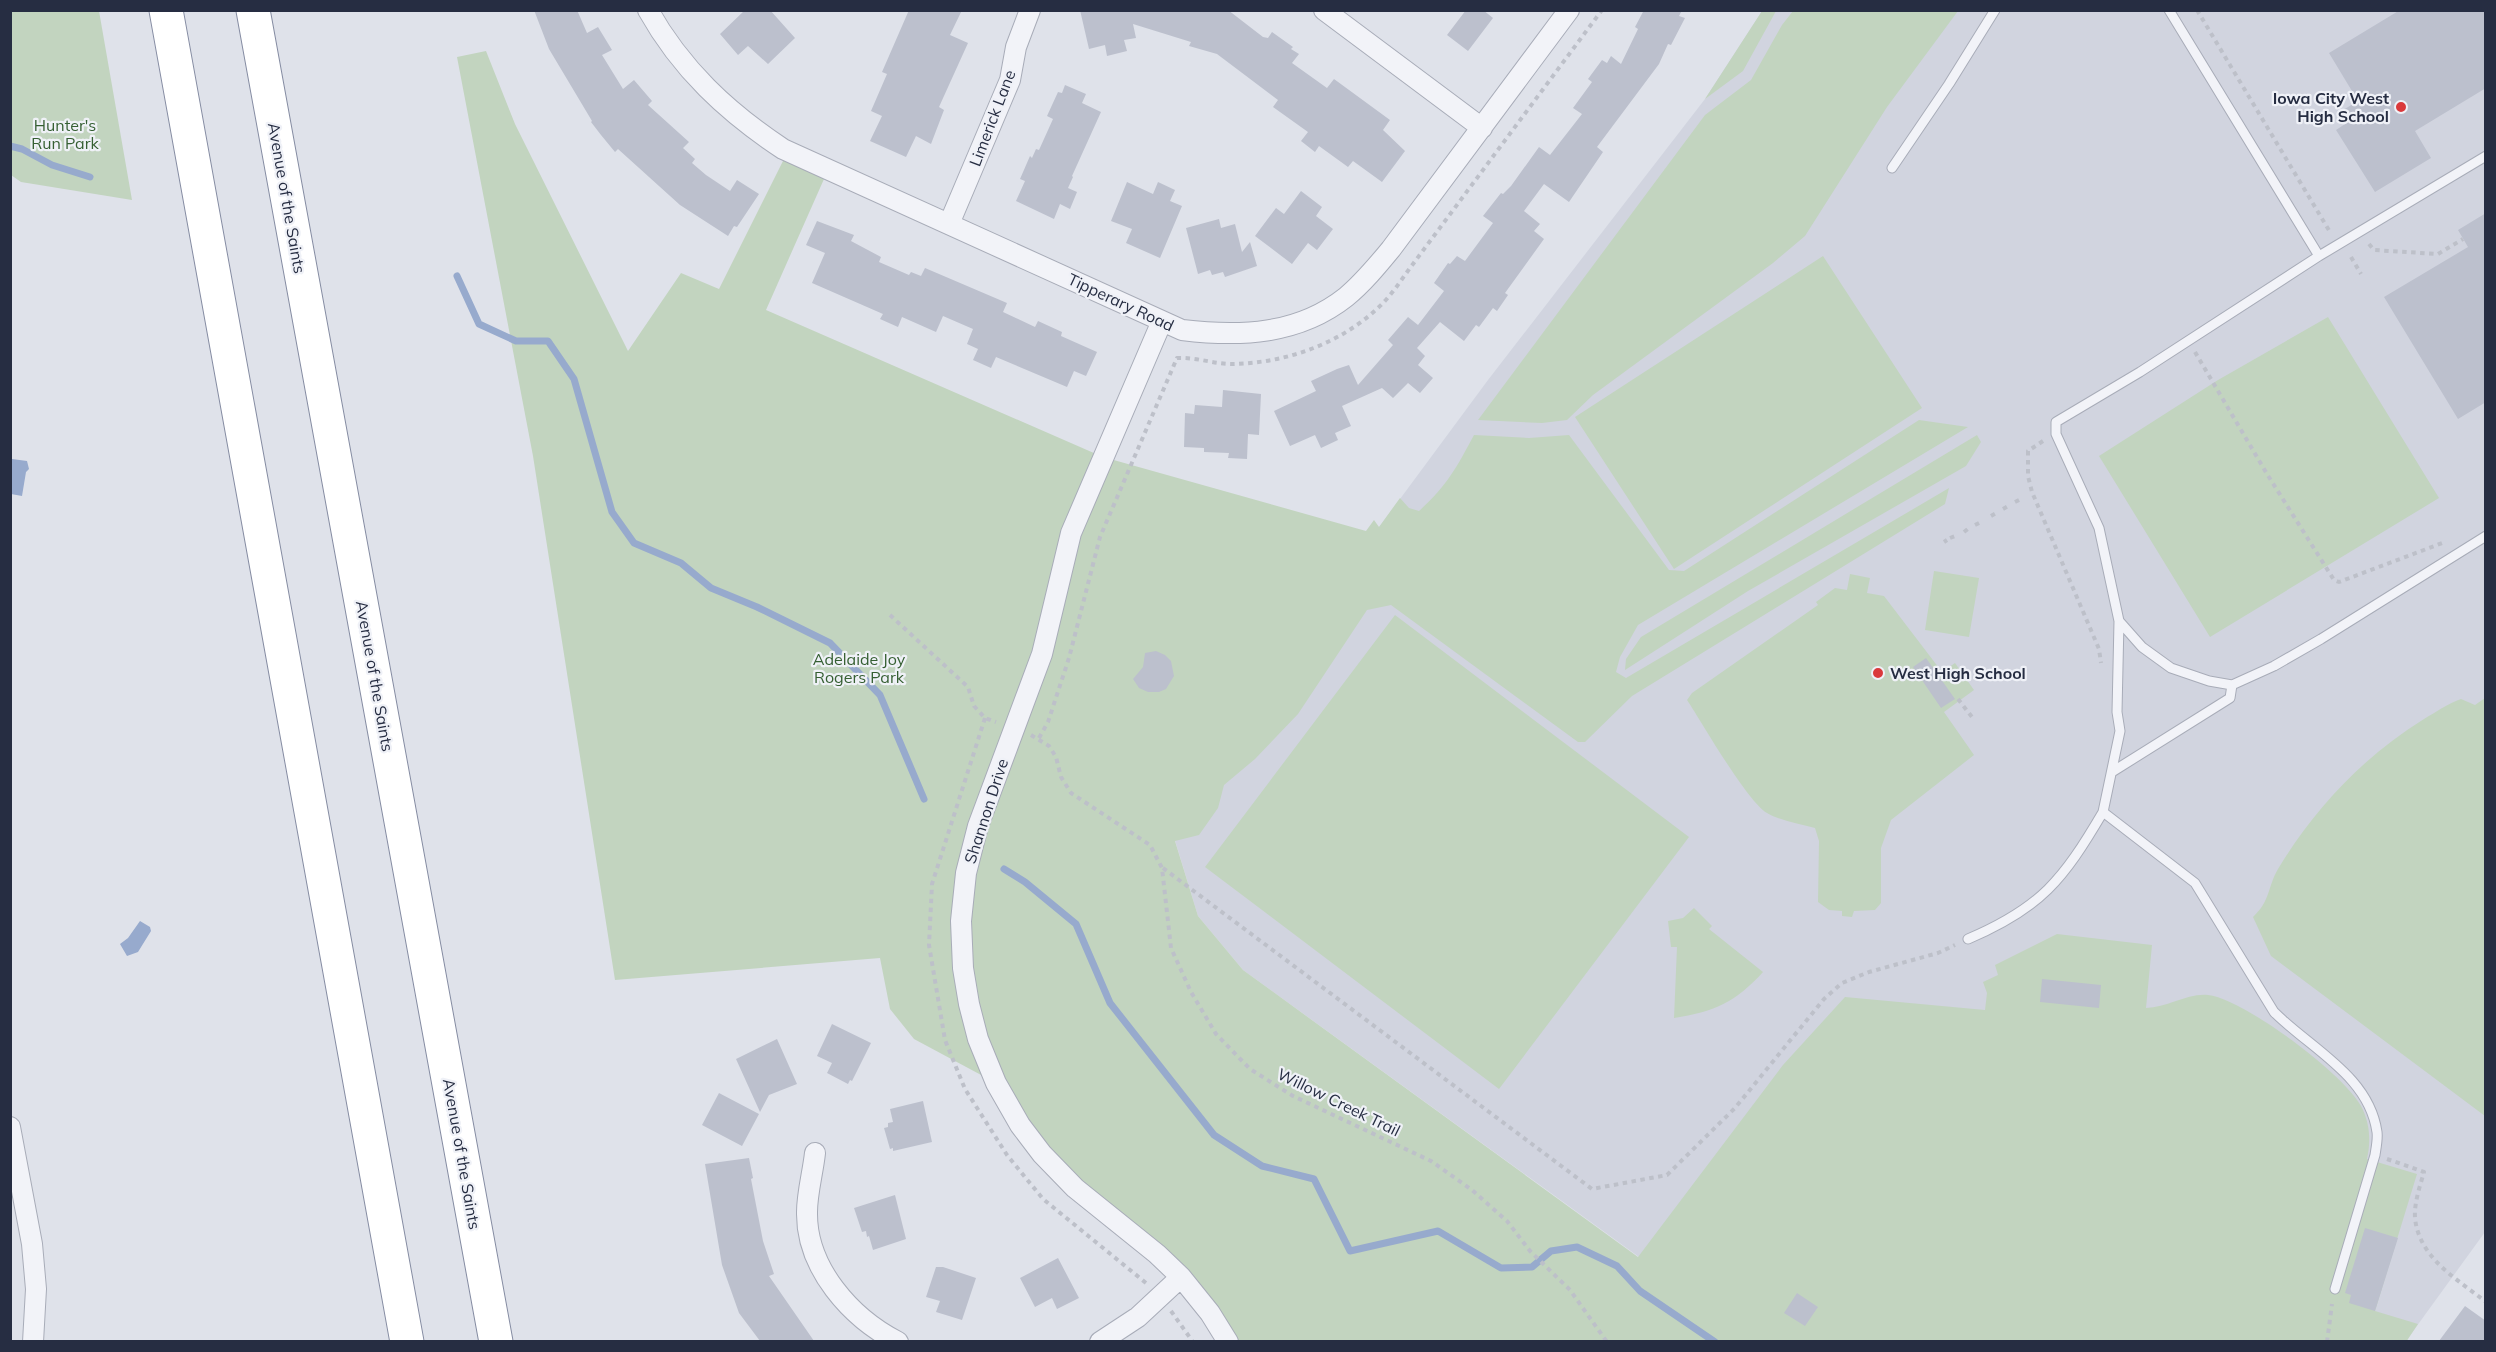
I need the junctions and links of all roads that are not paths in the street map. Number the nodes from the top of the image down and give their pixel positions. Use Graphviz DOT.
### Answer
graph roads {
  1 [pos="166,10"];
  2 [pos="253,10"];
  3 [pos="648,10"];
  4 [pos="1030,10"];
  5 [pos="1323,10"];
  6 [pos="1569,10"];
  7 [pos="1995,10"];
  8 [pos="2169,10"];
  9 [pos="1482,128"];
  10 [pos="2486,156"];
  11 [pos="1892,168"];
  12 [pos="949,224"];
  13 [pos="2319,256"];
  14 [pos="1162,321"];
  15 [pos="2482,539"];
  16 [pos="2119,621"];
  17 [pos="2232,685"];
  18 [pos="2112,772"];
  19 [pos="2103,812"];
  20 [pos="1968,939"];
  21 [pos="10,1127"];
  22 [pos="815,1153"];
  23 [pos="1181,1277"];
  24 [pos="2335,1290"];
  25 [pos="33,1341"];
  26 [pos="407,1341"];
  27 [pos="496,1341"];
  28 [pos="898,1341"];
  29 [pos="1100,1341"];
  30 [pos="1228,1341"];
  1 -- 26 [label="highway"];
  2 -- 27 [label="highway, Avenue of the Saints"];
  3 -- 12 [label="street, Tipperary Road"];
  4 -- 12 [label="street, Limerick Lane"];
  5 -- 9 [label="street"];
  6 -- 9 [label="street, Tipperary Road"];
  7 -- 11 [label="lane"];
  8 -- 13 [label="lane"];
  9 -- 14 [label="street, Tipperary Road"];
  10 -- 13 [label="lane"];
  12 -- 14 [label="street, Tipperary Road"];
  13 -- 16 [label="lane"];
  14 -- 23 [label="street, Shannon Drive"];
  15 -- 17 [label="lane"];
  16 -- 17 [label="lane"];
  16 -- 18 [label="lane"];
  17 -- 18 [label="lane"];
  18 -- 19 [label="lane"];
  19 -- 20 [label="lane"];
  19 -- 24 [label="lane"];
  21 -- 25 [label="street"];
  22 -- 28 [label="street"];
  23 -- 29 [label="street"];
  23 -- 30 [label="street, Shannon Drive"];
}
